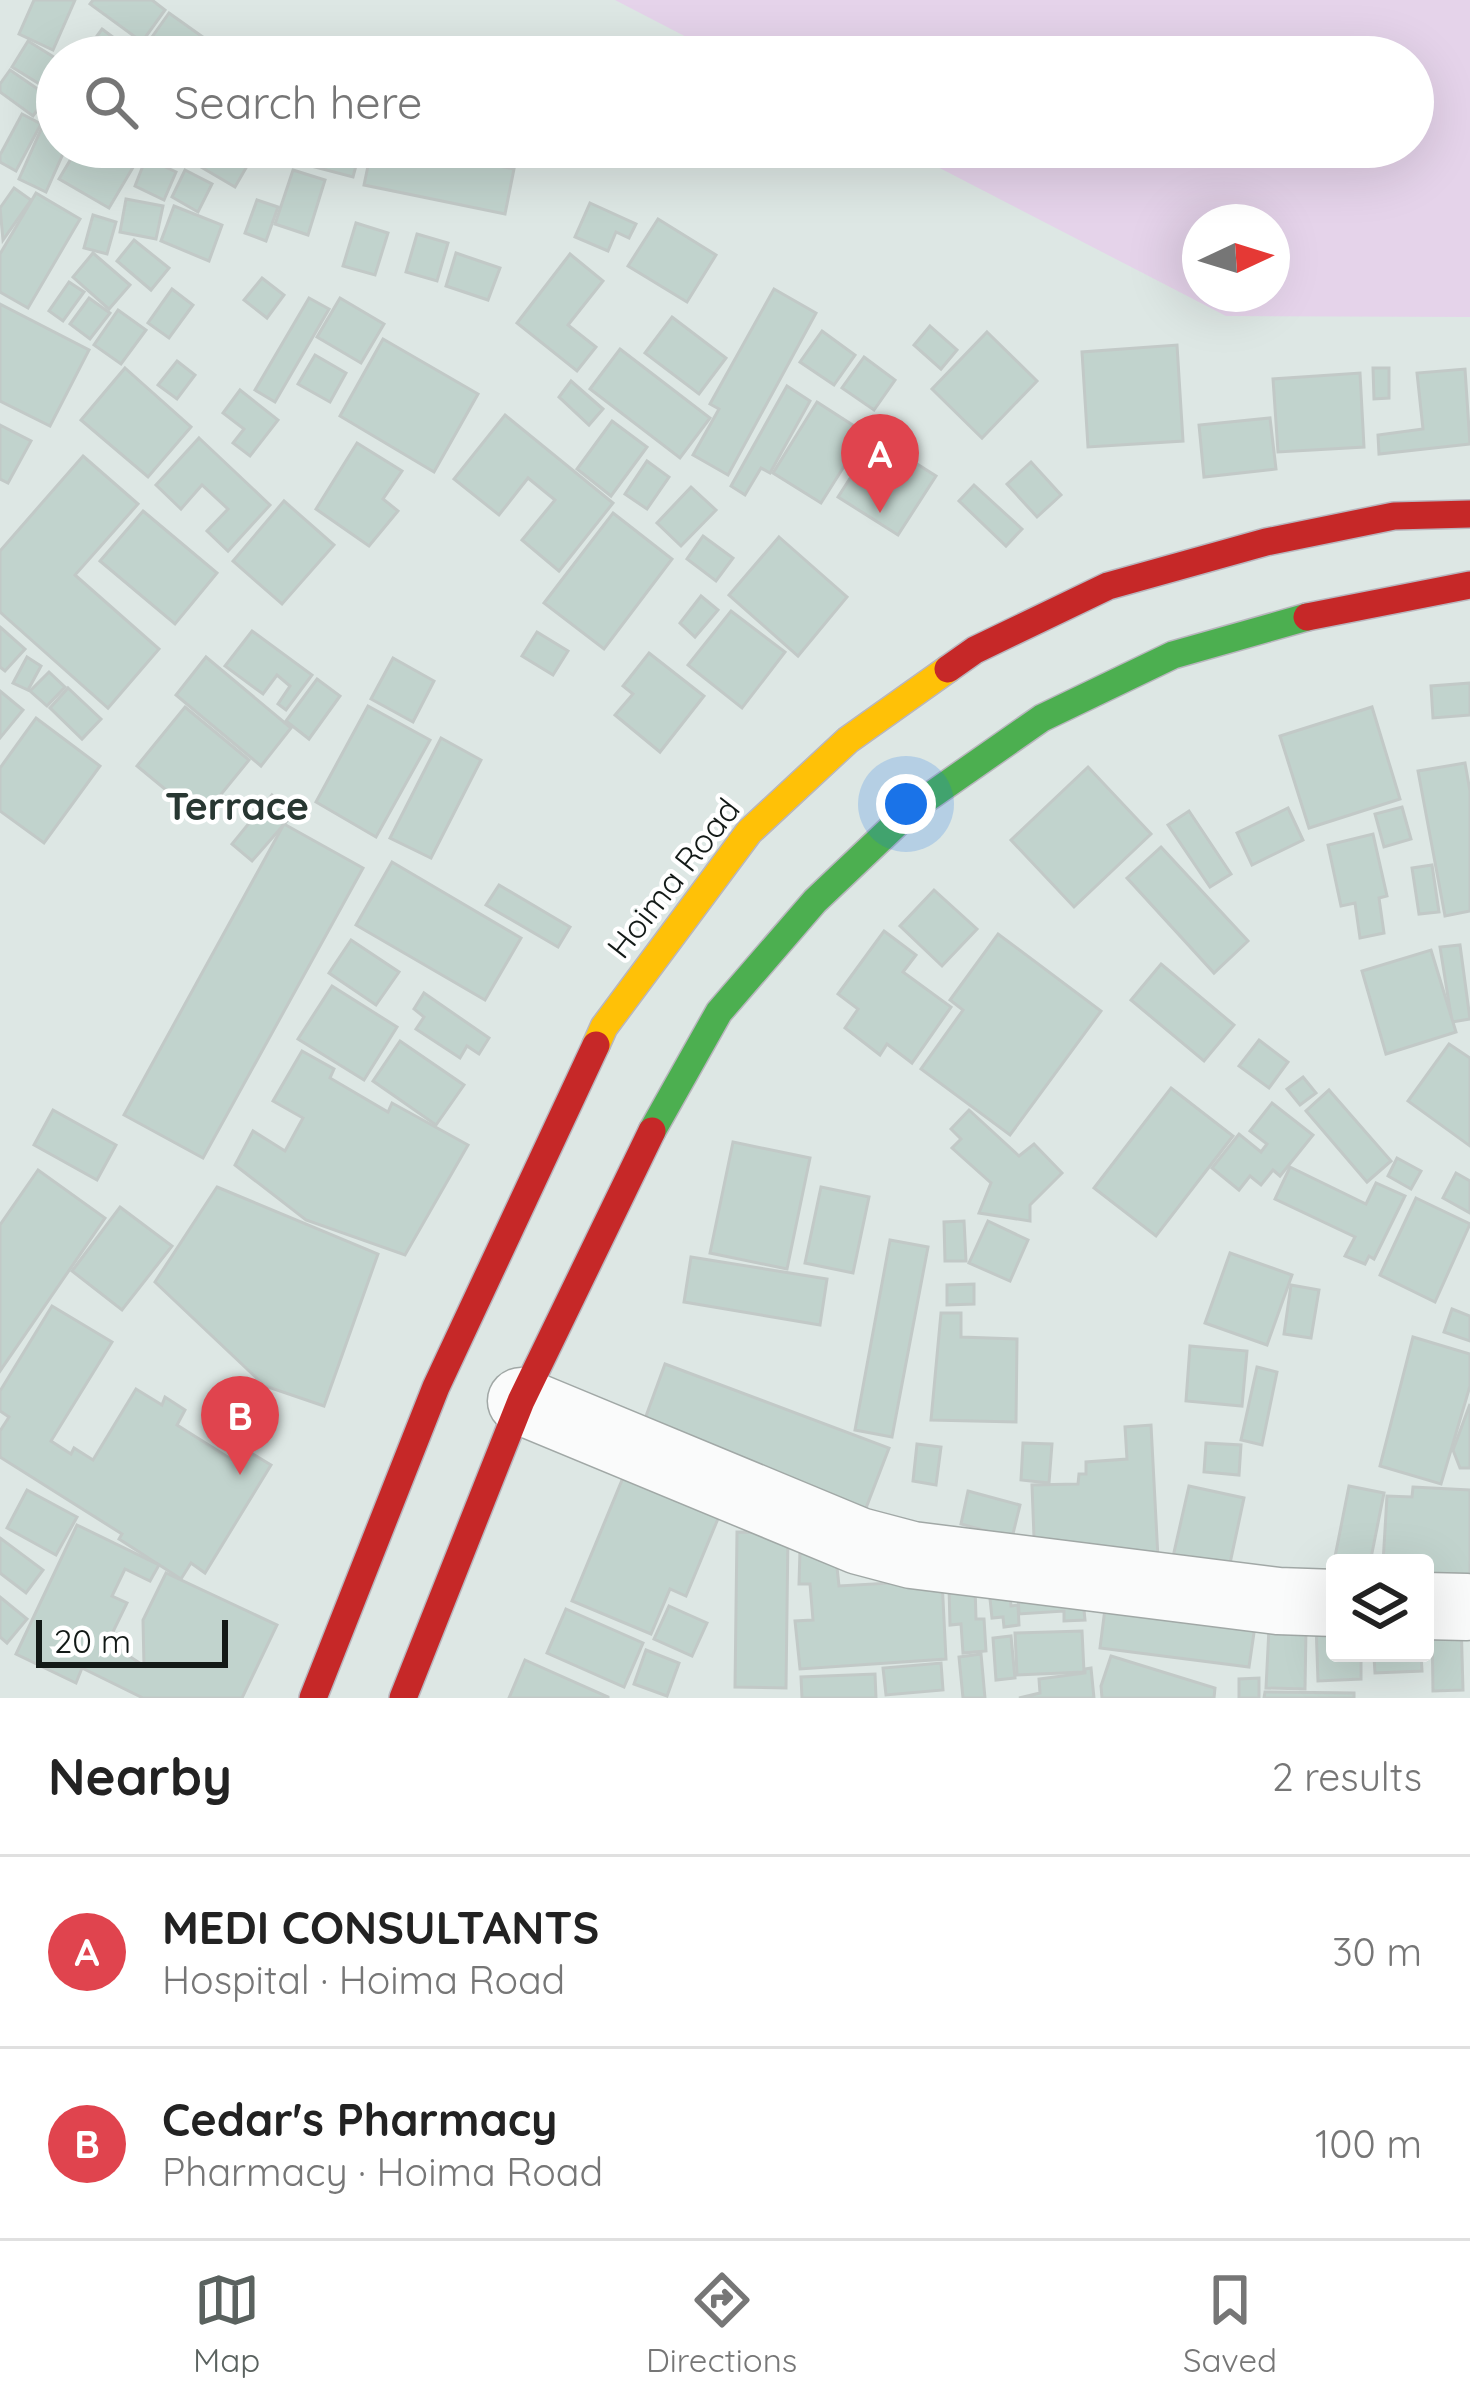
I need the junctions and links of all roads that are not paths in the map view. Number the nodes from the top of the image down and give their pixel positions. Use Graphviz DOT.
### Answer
graph roads {
  1 [pos="1470,514"];
  2 [pos="1470,584"];
  3 [pos="521,1401"];
  4 [pos="1326,1603"];
  5 [pos="313,1698"];
  6 [pos="403,1698"];
  1 -- 5 [label="main road, Hoima Road"];
  2 -- 3 [label="main road"];
  3 -- 4 [label="street"];
  3 -- 6 [label="main road"];
}
